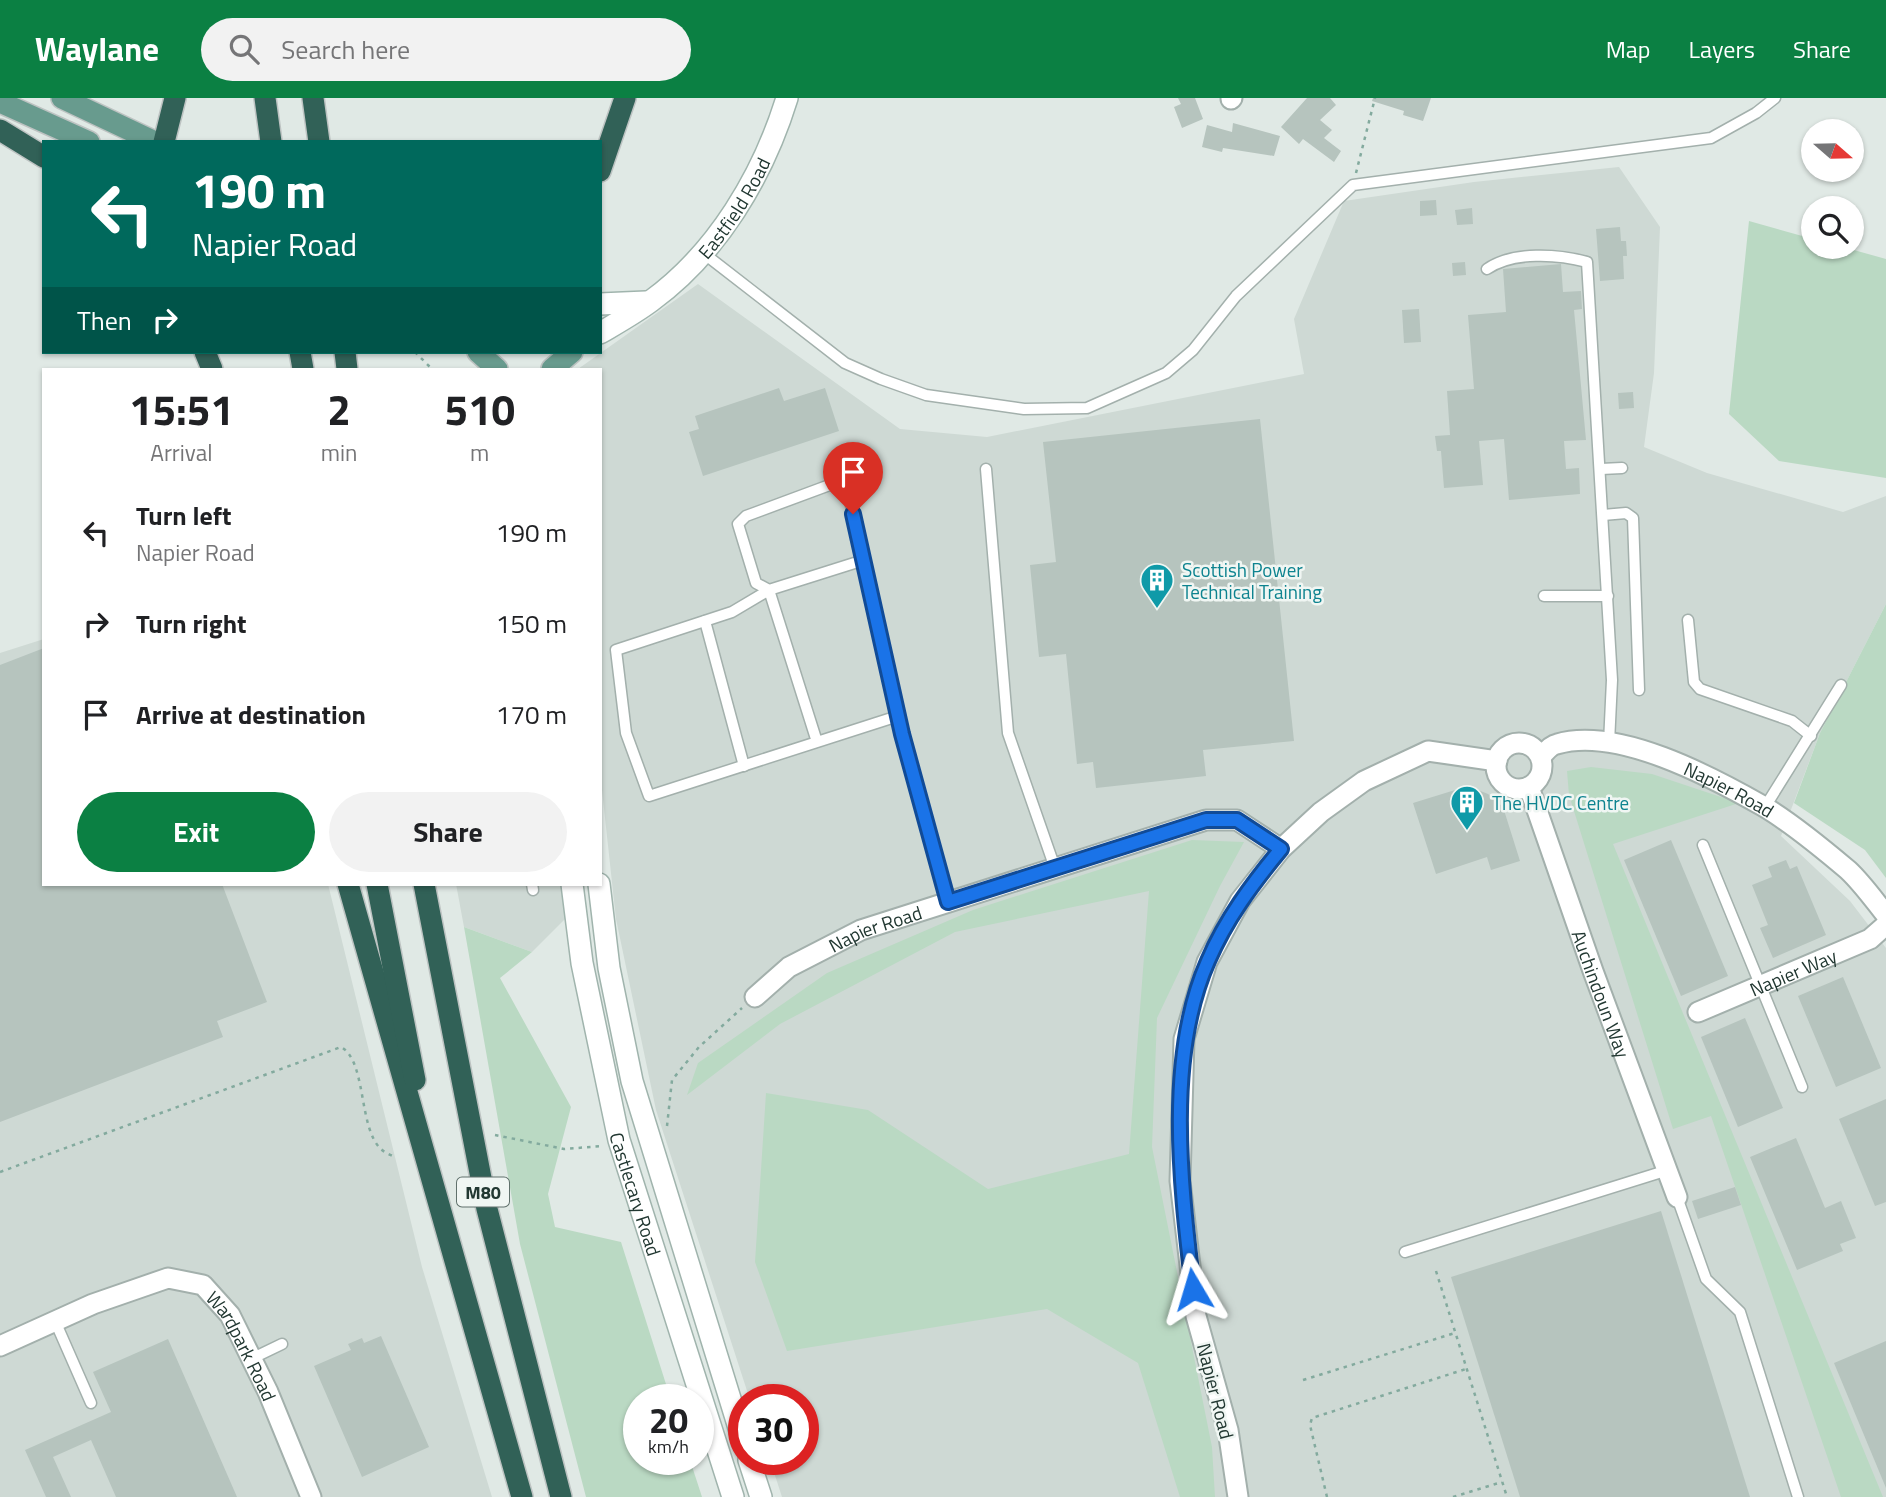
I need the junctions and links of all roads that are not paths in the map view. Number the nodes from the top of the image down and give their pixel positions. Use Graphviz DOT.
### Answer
graph roads {
  1 [pos="62,98"];
  2 [pos="175,98"];
  3 [pos="625,98"];
  4 [pos="787,98"];
  5 [pos="1775,98"];
  6 [pos="266,99"];
  7 [pos="0,102"];
  8 [pos="320,106"];
  9 [pos="0,130"];
  10 [pos="85,140"];
  11 [pos="151,140"];
  12 [pos="164,140"];
  13 [pos="271,140"];
  14 [pos="319,140"];
  15 [pos="329,140"];
  16 [pos="42,156"];
  17 [pos="602,165"];
  18 [pos="702,252"];
  19 [pos="1488,269"];
  20 [pos="652,301"];
  21 [pos="602,304"];
  22 [pos="602,332"];
  23 [pos="1622,468"];
  24 [pos="986,469"];
  25 [pos="1601,469"];
  26 [pos="1604,515"];
  27 [pos="864,560"];
  28 [pos="769,590"];
  29 [pos="1544,596"];
  30 [pos="1608,596"];
  31 [pos="1688,620"];
  32 [pos="705,621"];
  33 [pos="1841,685"];
  34 [pos="1639,690"];
  35 [pos="898,716"];
  36 [pos="1811,736"];
  37 [pos="817,742"];
  38 [pos="1609,744"];
  39 [pos="1541,757"];
  40 [pos="1496,761"];
  41 [pos="744,766"];
  42 [pos="1529,787"];
  43 [pos="1765,807"];
  44 [pos="1703,845"];
  45 [pos="1281,849"];
  46 [pos="1055,868"];
  47 [pos="349,886"];
  48 [pos="377,886"];
  49 [pos="424,886"];
  50 [pos="572,886"];
  51 [pos="599,886"];
  52 [pos="948,902"];
  53 [pos="1886,915"];
  54 [pos="1886,925"];
  55 [pos="1760,986"];
  56 [pos="755,997"];
  57 [pos="1698,1012"];
  58 [pos="1802,1087"];
  59 [pos="1668,1169"];
  60 [pos="1677,1197"];
  61 [pos="1405,1252"];
  62 [pos="451,1253"];
  63 [pos="55,1321"];
  64 [pos="282,1344"];
  65 [pos="0,1346"];
  66 [pos="251,1359"];
  67 [pos="728,1392"];
  68 [pos="91,1403"];
  69 [pos="754,1475"];
  70 [pos="311,1497"];
  71 [pos="522,1497"];
  72 [pos="561,1497"];
  73 [pos="733,1497"];
  74 [pos="761,1497"];
  75 [pos="1238,1497"];
  76 [pos="1798,1497"];
  1 -- 11 [label="main road"];
  2 -- 12 [label="highway"];
  3 -- 17 [label="highway"];
  4 -- 18 [label="main road, Eastfield Road"];
  5 -- 18 [label="lane"];
  6 -- 13 [label="highway"];
  7 -- 10 [label="main road"];
  8 -- 14 [label="highway"];
  8 -- 15 [label="highway"];
  9 -- 16 [label="highway"];
  18 -- 20 [label="main road, Eastfield Road"];
  19 -- 25 [label="lane"];
  20 -- 21 [label="main road"];
  20 -- 22 [label="main road, Eastfield Road"];
  23 -- 25 [label="lane"];
  24 -- 46 [label="lane"];
  25 -- 26 [label="lane"];
  26 -- 30 [label="lane"];
  26 -- 34 [label="lane"];
  27 -- 28 [label="lane"];
  27 -- 28 [label="lane"];
  27 -- 35 [label="lane"];
  28 -- 32 [label="lane"];
  28 -- 37 [label="lane"];
  29 -- 30 [label="lane"];
  30 -- 38 [label="lane"];
  31 -- 36 [label="lane"];
  32 -- 41 [label="lane"];
  32 -- 41 [label="lane"];
  33 -- 36 [label="lane"];
  35 -- 37 [label="lane"];
  35 -- 52 [label="lane"];
  36 -- 43 [label="lane"];
  37 -- 41 [label="lane"];
  38 -- 39 [label="street, Napier Road"];
  38 -- 43 [label="street, Napier Road"];
  39 -- 40 [label="street"];
  39 -- 42 [label="street"];
  40 -- 42 [label="street"];
  40 -- 45 [label="street, Napier Road"];
  42 -- 59 [label="street, Auchindoun Way"];
  43 -- 53 [label="street, Napier Road"];
  44 -- 55 [label="lane"];
  45 -- 46 [label="street, Napier Road"];
  45 -- 75 [label="street, Napier Road"];
  46 -- 52 [label="street, Napier Road"];
  47 -- 62 [label="highway, M80"];
  48 -- 62 [label="highway, M80"];
  49 -- 72 [label="highway, M80"];
  50 -- 73 [label="main road, Castlecary Road"];
  51 -- 67 [label="main road, Castlecary Road"];
  52 -- 56 [label="street, Napier Road"];
  54 -- 55 [label="street, Napier Way"];
  55 -- 57 [label="street, Napier Way"];
  55 -- 58 [label="lane"];
  59 -- 60 [label="street, Auchindoun Way"];
  59 -- 61 [label="lane"];
  60 -- 76 [label="lane"];
  62 -- 71 [label="highway, M80"];
  63 -- 65 [label="street, Wardpark Road"];
  63 -- 66 [label="street, Wardpark Road"];
  63 -- 68 [label="lane"];
  64 -- 66 [label="lane"];
  66 -- 70 [label="street, Wardpark Road"];
  69 -- 74 [label="main road"];
}
